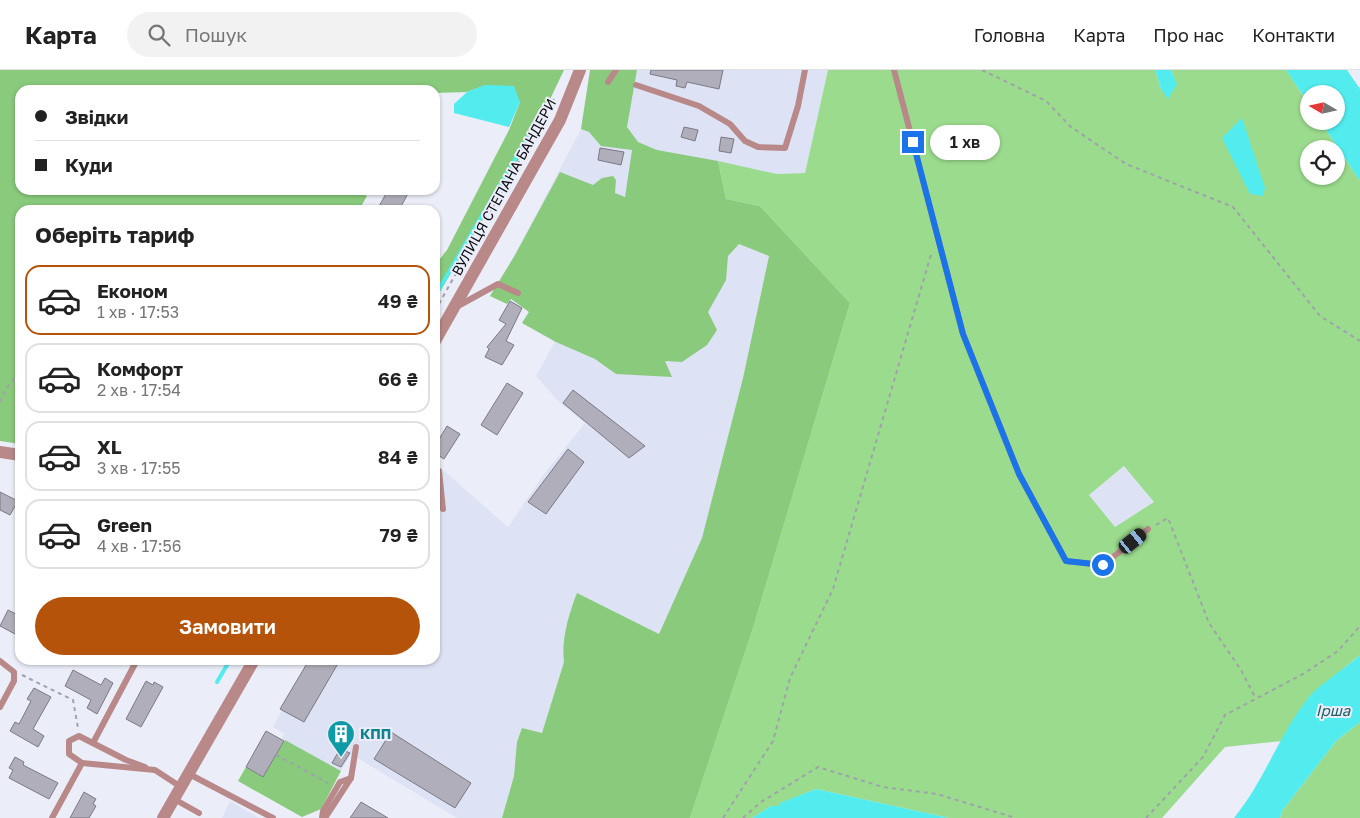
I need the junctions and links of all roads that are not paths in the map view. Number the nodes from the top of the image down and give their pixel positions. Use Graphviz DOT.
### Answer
graph roads {
  1 [pos="580,70"];
  2 [pos="616,70"];
  3 [pos="805,70"];
  4 [pos="894,70"];
  5 [pos="608,82"];
  6 [pos="636,85"];
  7 [pos="518,293"];
  8 [pos="455,307"];
  9 [pos="440,330"];
  10 [pos="0,452"];
  11 [pos="15,454"];
  12 [pos="440,480"];
  13 [pos="443,509"];
  14 [pos="1148,529"];
  15 [pos="2,664"];
  16 [pos="134,665"];
  17 [pos="251,665"];
  18 [pos="0,707"];
  19 [pos="93,743"];
  20 [pos="356,748"];
  21 [pos="82,763"];
  22 [pos="155,770"];
  23 [pos="188,774"];
  24 [pos="351,778"];
  25 [pos="181,787"];
  26 [pos="174,799"];
  27 [pos="199,813"];
  28 [pos="323,816"];
  29 [pos="52,818"];
  30 [pos="163,818"];
  31 [pos="273,818"];
  1 -- 8 [label="street, ВУЛИЦЯ СТЕПАНА БАНДЕРИ"];
  2 -- 5 [label="lane"];
  3 -- 6 [label="lane"];
  4 -- 14 [label="lane"];
  7 -- 8 [label="lane"];
  8 -- 9 [label="street, ВУЛИЦЯ СТЕПАНА БАНДЕРИ"];
  10 -- 11 [label="street"];
  12 -- 13 [label="lane"];
  15 -- 18 [label="lane"];
  16 -- 19 [label="lane"];
  17 -- 23 [label="street"];
  19 -- 21 [label="lane"];
  19 -- 22 [label="lane"];
  20 -- 24 [label="lane"];
  21 -- 22 [label="lane"];
  21 -- 29 [label="lane"];
  22 -- 25 [label="lane"];
  23 -- 25 [label="street"];
  23 -- 31 [label="lane"];
  24 -- 28 [label="lane"];
  24 -- 28 [label="lane"];
  25 -- 26 [label="street"];
  26 -- 27 [label="lane"];
  26 -- 30 [label="street"];
}
